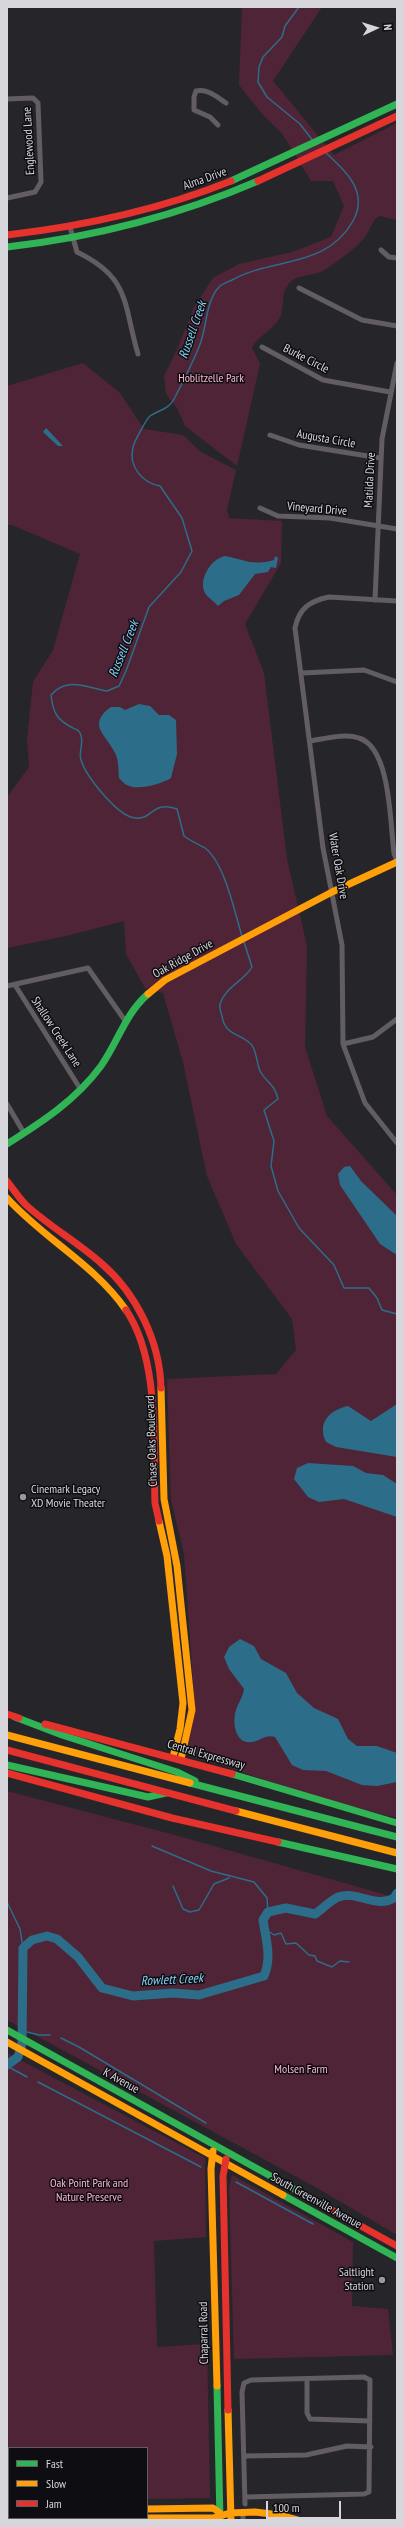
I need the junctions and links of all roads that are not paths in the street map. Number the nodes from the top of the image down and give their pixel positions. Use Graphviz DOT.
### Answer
graph roads {
  1 [pos="7,99"];
  2 [pos="226,103"];
  3 [pos="397,104"];
  4 [pos="397,116"];
  5 [pos="218,125"];
  6 [pos="245,175"];
  7 [pos="250,186"];
  8 [pos="7,198"];
  9 [pos="142,211"];
  10 [pos="145,222"];
  11 [pos="70,227"];
  12 [pos="7,235"];
  13 [pos="72,239"];
  14 [pos="7,247"];
  15 [pos="381,250"];
  16 [pos="397,258"];
  17 [pos="298,288"];
  18 [pos="397,326"];
  19 [pos="262,347"];
  20 [pos="138,354"];
  21 [pos="397,363"];
  22 [pos="390,392"];
  23 [pos="270,435"];
  24 [pos="380,458"];
  25 [pos="260,508"];
  26 [pos="378,527"];
  27 [pos="397,529"];
  28 [pos="374,600"];
  29 [pos="397,601"];
  30 [pos="302,673"];
  31 [pos="397,682"];
  32 [pos="310,741"];
  33 [pos="397,861"];
  34 [pos="332,892"];
  35 [pos="7,986"];
  36 [pos="15,986"];
  37 [pos="397,1019"];
  38 [pos="126,1022"];
  39 [pos="343,1044"];
  40 [pos="81,1090"];
  41 [pos="7,1104"];
  42 [pos="24,1133"];
  43 [pos="397,1143"];
  44 [pos="7,1144"];
  45 [pos="7,1181"];
  46 [pos="7,1198"];
  47 [pos="137,1308"];
  48 [pos="128,1312"];
  49 [pos="154,1345"];
  50 [pos="144,1347"];
  51 [pos="153,1452"];
  52 [pos="163,1452"];
  53 [pos="171,1556"];
  54 [pos="178,1662"];
  55 [pos="188,1662"];
  56 [pos="7,1714"];
  57 [pos="16,1717"];
  58 [pos="7,1735"];
  59 [pos="7,1750"];
  60 [pos="172,1756"];
  61 [pos="181,1759"];
  62 [pos="7,1765"];
  63 [pos="7,1773"];
  64 [pos="212,1790"];
  65 [pos="168,1792"];
  66 [pos="397,1823"];
  67 [pos="397,1837"];
  68 [pos="397,1853"];
  69 [pos="397,1869"];
  70 [pos="7,2030"];
  71 [pos="7,2042"];
  72 [pos="216,2146"];
  73 [pos="227,2152"];
  74 [pos="212,2155"];
  75 [pos="225,2163"];
  76 [pos="317,2202"];
  77 [pos="312,2211"];
  78 [pos="395,2244"];
  79 [pos="387,2253"];
  80 [pos="397,2258"];
  81 [pos="215,2304"];
  82 [pos="226,2304"];
  83 [pos="307,2379"];
  84 [pos="230,2418"];
  85 [pos="218,2419"];
  86 [pos="370,2421"];
  87 [pos="370,2447"];
  88 [pos="245,2456"];
  89 [pos="246,2497"];
  90 [pos="245,2504"];
  91 [pos="148,2509"];
  92 [pos="243,2516"];
  93 [pos="220,2517"];
  94 [pos="232,2517"];
  95 [pos="148,2518"];
  96 [pos="288,2518"];
  97 [pos="181,2519"];
  98 [pos="298,2520"];
  1 -- 8 [label="street, Englewood Lane"];
  2 -- 5 [label="street"];
  3 -- 6 [label="main road, Alma Drive"];
  4 -- 7 [label="main road, Alma Drive"];
  6 -- 7 [label="main road"];
  6 -- 9 [label="main road, Alma Drive"];
  7 -- 10 [label="main road, Alma Drive"];
  9 -- 10 [label="main road"];
  9 -- 11 [label="main road, Alma Drive"];
  10 -- 13 [label="main road, Alma Drive"];
  11 -- 12 [label="main road, Alma Drive"];
  11 -- 13 [label="street"];
  13 -- 14 [label="main road, Alma Drive"];
  13 -- 20 [label="street"];
  15 -- 16 [label="street"];
  17 -- 18 [label="street"];
  19 -- 22 [label="street, Burke Circle"];
  21 -- 22 [label="street, Matilda Drive"];
  22 -- 24 [label="street, Matilda Drive"];
  23 -- 24 [label="street, Augusta Circle"];
  24 -- 26 [label="street, Matilda Drive"];
  25 -- 26 [label="street, Vineyard Drive"];
  26 -- 27 [label="street, Vineyard Drive"];
  26 -- 28 [label="street, Matilda Drive"];
  28 -- 29 [label="street"];
  28 -- 30 [label="street, Water Oak Drive"];
  30 -- 31 [label="street"];
  30 -- 32 [label="street, Water Oak Drive"];
  32 -- 33 [label="street"];
  32 -- 34 [label="street, Water Oak Drive"];
  33 -- 34 [label="main road, Oak Ridge Drive"];
  34 -- 38 [label="main road, Oak Ridge Drive"];
  34 -- 39 [label="street, Water Oak Drive"];
  35 -- 36 [label="street"];
  36 -- 38 [label="street"];
  36 -- 40 [label="street, Shallow Creek Lane"];
  37 -- 39 [label="street"];
  38 -- 40 [label="main road, Oak Ridge Drive"];
  39 -- 43 [label="street, Water Oak Drive"];
  40 -- 42 [label="main road, Oak Ridge Drive"];
  41 -- 42 [label="street"];
  42 -- 44 [label="main road, Oak Ridge Drive"];
  45 -- 47 [label="main road, Chase Oaks Boulevard"];
  46 -- 48 [label="main road, Chase Oaks Boulevard"];
  47 -- 48 [label="main road"];
  47 -- 49 [label="main road, Chase Oaks Boulevard"];
  48 -- 50 [label="main road, Chase Oaks Boulevard"];
  49 -- 50 [label="main road"];
  49 -- 52 [label="main road, Chase Oaks Boulevard"];
  50 -- 51 [label="main road, Chase Oaks Boulevard"];
  51 -- 52 [label="main road"];
  51 -- 53 [label="main road, Chase Oaks Boulevard"];
  52 -- 53 [label="main road, Chase Oaks Boulevard"];
  53 -- 54 [label="main road, Chase Oaks Boulevard"];
  53 -- 55 [label="main road, Chase Oaks Boulevard"];
  54 -- 55 [label="main road"];
  54 -- 60 [label="main road, Chase Oaks Boulevard"];
  55 -- 61 [label="main road, Chase Oaks Boulevard"];
  56 -- 57 [label="main road, Central Expressway"];
  57 -- 60 [label="main road, Central Expressway"];
  57 -- 64 [label="main road"];
  58 -- 64 [label="main road"];
  59 -- 65 [label="main road"];
  60 -- 61 [label="main road, Central Expressway"];
  61 -- 66 [label="main road, Central Expressway"];
  62 -- 65 [label="main road"];
  63 -- 69 [label="main road"];
  64 -- 67 [label="main road"];
  65 -- 68 [label="main road"];
  70 -- 72 [label="main road, K Avenue"];
  71 -- 74 [label="main road, K Avenue"];
  72 -- 73 [label="main road, K Avenue"];
  72 -- 74 [label="main road, Chaparral Road"];
  73 -- 75 [label="main road, Chaparral Road"];
  73 -- 76 [label="main road, South Greenville Avenue"];
  74 -- 75 [label="main road, K Avenue"];
  74 -- 81 [label="main road, Chaparral Road"];
  75 -- 77 [label="main road, South Greenville Avenue"];
  75 -- 82 [label="main road, Chaparral Road"];
  76 -- 77 [label="main road"];
  76 -- 78 [label="main road, South Greenville Avenue"];
  77 -- 79 [label="main road, South Greenville Avenue"];
  78 -- 79 [label="main road"];
  79 -- 80 [label="main road, South Greenville Avenue"];
  81 -- 82 [label="main road"];
  81 -- 85 [label="main road, Chaparral Road"];
  82 -- 84 [label="main road, Chaparral Road"];
  83 -- 86 [label="street"];
  83 -- 86 [label="street"];
  83 -- 88 [label="street"];
  84 -- 85 [label="main road"];
  84 -- 94 [label="main road, Chaparral Road"];
  85 -- 93 [label="main road, Chaparral Road"];
  86 -- 87 [label="street"];
  87 -- 88 [label="street"];
  87 -- 89 [label="street"];
  88 -- 89 [label="street"];
  89 -- 90 [label="street"];
  91 -- 93 [label="main road"];
  92 -- 94 [label="main road"];
  92 -- 96 [label="main road"];
  93 -- 94 [label="main road"];
  93 -- 97 [label="main road"];
  95 -- 97 [label="main road"];
  96 -- 98 [label="main road"];
}
